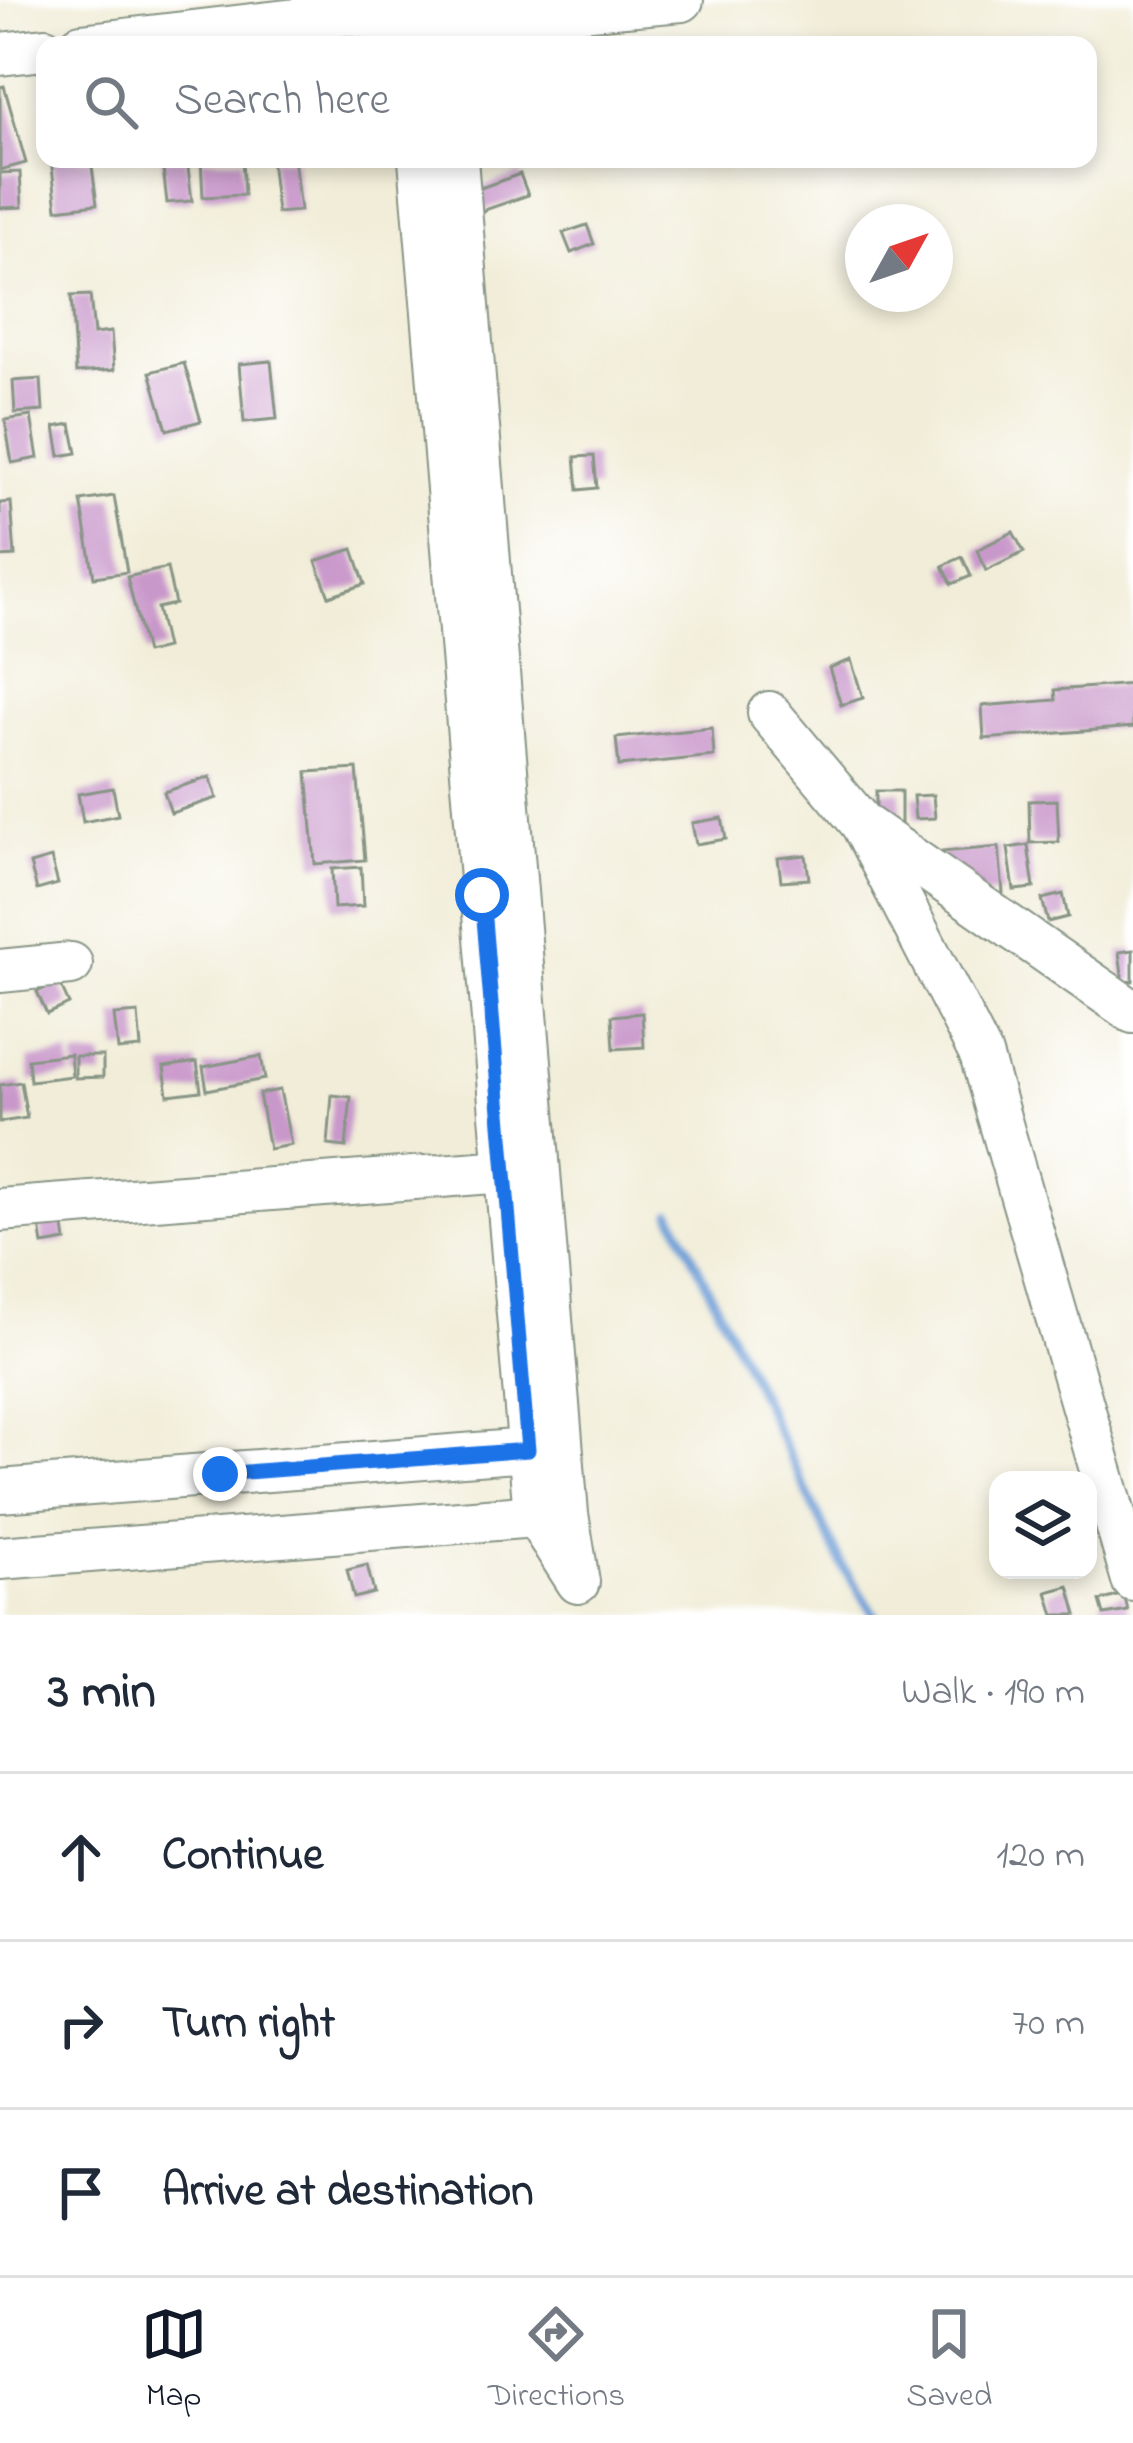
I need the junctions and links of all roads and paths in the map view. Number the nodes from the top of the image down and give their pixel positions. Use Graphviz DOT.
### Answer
graph roads {
  1 [pos="682,0"];
  2 [pos="360,7"];
  3 [pos="427,22"];
  4 [pos="147,36"];
  5 [pos="36,50"];
  6 [pos="0,54"];
  7 [pos="421,168"];
  8 [pos="457,168"];
  9 [pos="769,713"];
  10 [pos="862,824"];
  11 [pos="71,964"];
  12 [pos="0,971"];
  13 [pos="1133,1012"];
  14 [pos="522,1170"];
  15 [pos="0,1210"];
  16 [pos="545,1449"];
  17 [pos="0,1491"];
  18 [pos="551,1514"];
  19 [pos="0,1558"];
  20 [pos="1133,1580"];
  21 [pos="578,1598"];
  1 -- 3 [label="street"];
  2 -- 3 [label="street"];
  2 -- 4 [label="street"];
  5 -- 6 [label="street"];
  7 -- 14 [label="street"];
  8 -- 14 [label="street"];
  9 -- 10 [label="street"];
  10 -- 13 [label="street"];
  10 -- 20 [label="street"];
  11 -- 12 [label="street"];
  14 -- 15 [label="street"];
  14 -- 16 [label="street"];
  16 -- 17 [label="street"];
  16 -- 18 [label="street"];
  18 -- 19 [label="street"];
  18 -- 21 [label="street"];
}
